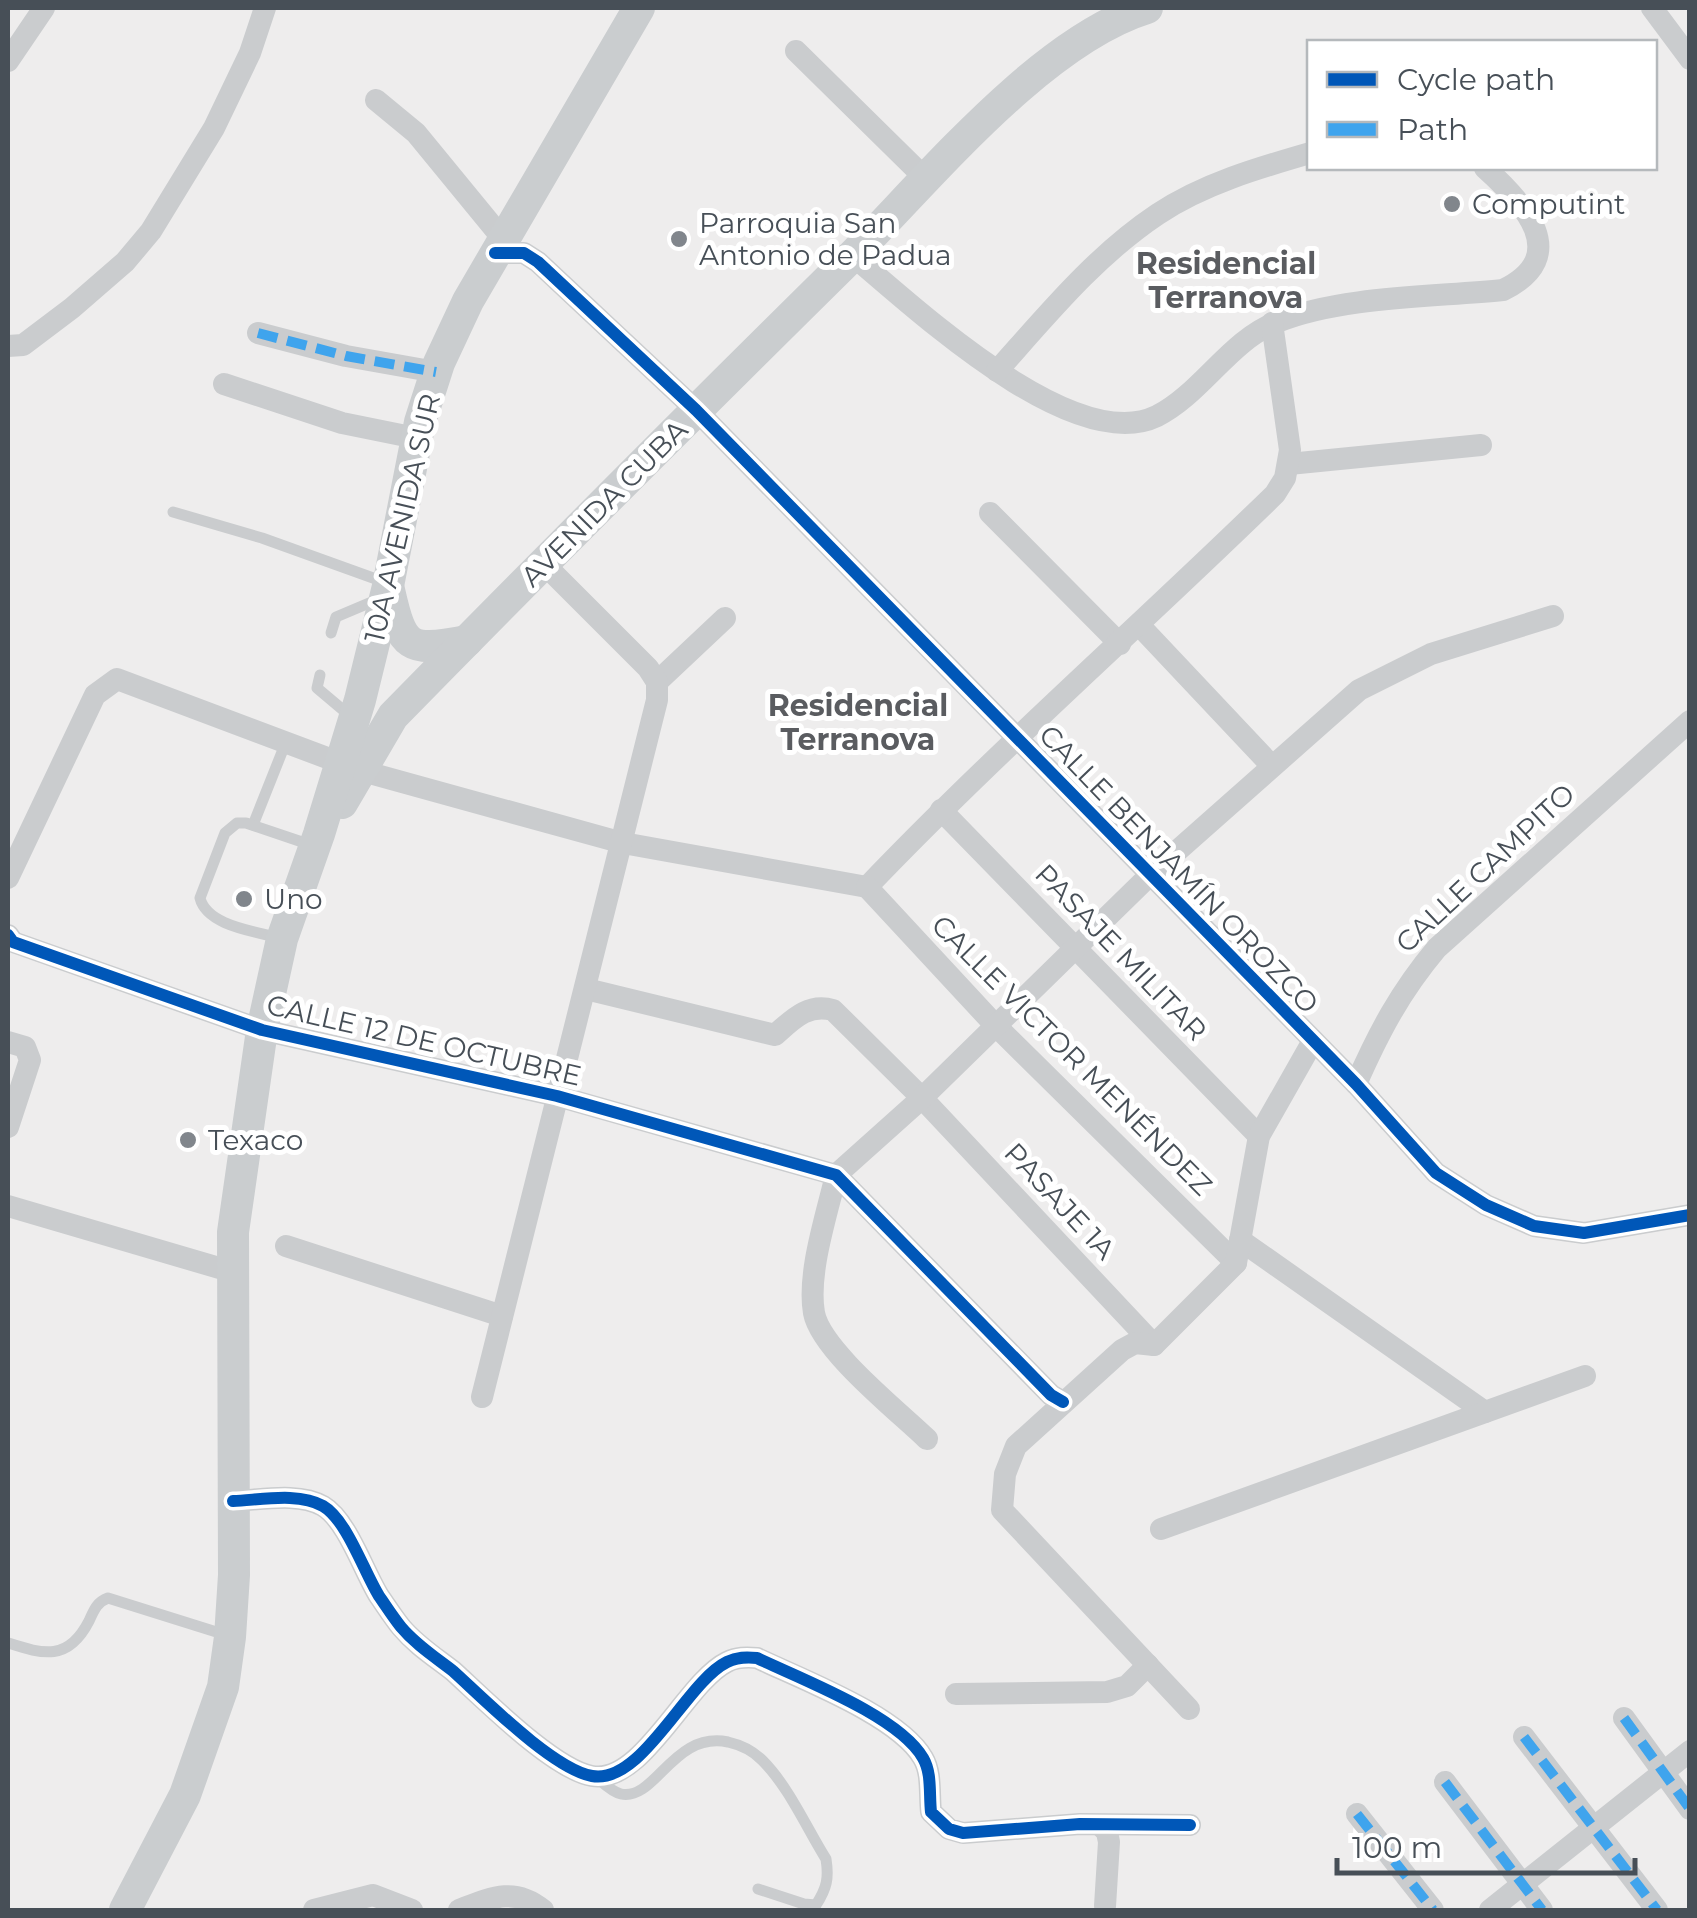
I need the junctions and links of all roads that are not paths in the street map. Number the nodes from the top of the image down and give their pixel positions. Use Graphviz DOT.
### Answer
graph roads {
  1 [pos="44,8"];
  2 [pos="264,8"];
  3 [pos="639,8"];
  4 [pos="1147,8"];
  5 [pos="1652,8"];
  6 [pos="796,51"];
  7 [pos="1690,58"];
  8 [pos="8,61"];
  9 [pos="376,100"];
  10 [pos="1307,154"];
  11 [pos="1487,170"];
  12 [pos="926,179"];
  13 [pos="499,246"];
  14 [pos="852,255"];
  15 [pos="1272,324"];
  16 [pos="258,334"];
  17 [pos="9,349"];
  18 [pos="997,371"];
  19 [pos="436,372"];
  20 [pos="224,384"];
  21 [pos="696,410"];
  22 [pos="416,438"];
  23 [pos="1482,445"];
  24 [pos="1289,464"];
  25 [pos="173,512"];
  26 [pos="990,513"];
  27 [pos="544,564"];
  28 [pos="387,588"];
  29 [pos="1553,616"];
  30 [pos="724,618"];
  31 [pos="1140,626"];
  32 [pos="332,633"];
  33 [pos="467,641"];
  34 [pos="1120,644"];
  35 [pos="320,675"];
  36 [pos="657,682"];
  37 [pos="354,719"];
  38 [pos="1690,721"];
  39 [pos="1016,738"];
  40 [pos="286,742"];
  41 [pos="1271,766"];
  42 [pos="352,767"];
  43 [pos="940,810"];
  44 [pos="253,825"];
  45 [pos="317,840"];
  46 [pos="623,843"];
  47 [pos="1150,876"];
  48 [pos="8,878"];
  49 [pos="867,888"];
  50 [pos="8,935"];
  51 [pos="282,939"];
  52 [pos="1074,948"];
  53 [pos="586,990"];
  54 [pos="995,1025"];
  55 [pos="262,1030"];
  56 [pos="1313,1041"];
  57 [pos="8,1042"];
  58 [pos="1356,1084"];
  59 [pos="557,1096"];
  60 [pos="922,1098"];
  61 [pos="8,1127"];
  62 [pos="1259,1136"];
  63 [pos="836,1175"];
  64 [pos="8,1206"];
  65 [pos="1690,1216"];
  66 [pos="286,1246"];
  67 [pos="1238,1251"];
  68 [pos="234,1272"];
  69 [pos="502,1316"];
  70 [pos="1154,1345"];
  71 [pos="1585,1376"];
  72 [pos="482,1397"];
  73 [pos="1063,1402"];
  74 [pos="1485,1412"];
  75 [pos="927,1439"];
  76 [pos="233,1501"];
  77 [pos="1160,1529"];
  78 [pos="230,1636"];
  79 [pos="8,1642"];
  80 [pos="1148,1665"];
  81 [pos="956,1694"];
  82 [pos="1189,1709"];
  83 [pos="1624,1718"];
  84 [pos="1524,1737"];
  85 [pos="1690,1751"];
  86 [pos="1663,1773"];
  87 [pos="596,1777"];
  88 [pos="1444,1782"];
  89 [pos="1690,1809"];
  90 [pos="1358,1814"];
  91 [pos="1190,1825"];
  92 [pos="1102,1826"];
  93 [pos="1594,1827"];
  94 [pos="1522,1885"];
  95 [pos="758,1889"];
  96 [pos="1105,1906"];
  97 [pos="125,1910"];
  98 [pos="314,1910"];
  99 [pos="412,1910"];
  100 [pos="458,1910"];
  101 [pos="542,1910"];
  102 [pos="1432,1910"];
  103 [pos="1490,1910"];
  104 [pos="1542,1910"];
  105 [pos="1657,1910"];
  1 -- 8 [label="street"];
  2 -- 17 [label="street"];
  3 -- 13 [label="main road, 10A AVENIDA SUR"];
  4 -- 12 [label="main road, AVENIDA CUBA"];
  5 -- 7 [label="street"];
  6 -- 12 [label="street"];
  9 -- 13 [label="street"];
  10 -- 18 [label="street"];
  11 -- 15 [label="street"];
  12 -- 14 [label="main road, AVENIDA CUBA"];
  13 -- 19 [label="main road, 10A AVENIDA SUR"];
  13 -- 21 [label="street, CALLE BENJAMÍN OROZCO"];
  14 -- 18 [label="street"];
  14 -- 21 [label="main road, AVENIDA CUBA"];
  15 -- 18 [label="street"];
  15 -- 24 [label="street"];
  16 -- 19 [label="street"];
  19 -- 22 [label="main road, 10A AVENIDA SUR"];
  20 -- 22 [label="street"];
  21 -- 27 [label="main road, AVENIDA CUBA"];
  21 -- 39 [label="street, CALLE BENJAMÍN OROZCO"];
  22 -- 28 [label="main road, 10A AVENIDA SUR"];
  23 -- 24 [label="street"];
  24 -- 31 [label="street"];
  25 -- 28 [label="lane"];
  26 -- 34 [label="street"];
  27 -- 33 [label="main road, AVENIDA CUBA"];
  27 -- 36 [label="street"];
  28 -- 32 [label="lane"];
  28 -- 33 [label="main road"];
  28 -- 37 [label="main road, 10A AVENIDA SUR"];
  29 -- 41 [label="street"];
  30 -- 36 [label="street"];
  31 -- 34 [label="street"];
  31 -- 41 [label="street"];
  33 -- 42 [label="main road, AVENIDA CUBA"];
  34 -- 39 [label="street"];
  35 -- 37 [label="lane"];
  36 -- 46 [label="street"];
  37 -- 42 [label="main road, 10A AVENIDA SUR"];
  38 -- 58 [label="street, CALLE CAMPITO"];
  39 -- 43 [label="street"];
  39 -- 47 [label="street, CALLE BENJAMÍN OROZCO"];
  40 -- 42 [label="street"];
  40 -- 44 [label="lane"];
  40 -- 48 [label="street"];
  41 -- 47 [label="street"];
  42 -- 45 [label="main road, AVENIDA CUBA"];
  42 -- 46 [label="street"];
  43 -- 49 [label="street"];
  43 -- 52 [label="street, PASAJE MILITAR"];
  44 -- 45 [label="lane"];
  44 -- 51 [label="lane"];
  45 -- 51 [label="main road, AVENIDA CUBA"];
  46 -- 49 [label="street"];
  46 -- 53 [label="street"];
  47 -- 52 [label="street"];
  47 -- 56 [label="street, CALLE BENJAMÍN OROZCO"];
  49 -- 54 [label="street, CALLE VICTOR MENÉNDEZ"];
  50 -- 55 [label="street, CALLE 12 DE OCTUBRE"];
  51 -- 55 [label="main road, AVENIDA CUBA"];
  52 -- 54 [label="street"];
  52 -- 62 [label="street, PASAJE MILITAR"];
  53 -- 59 [label="street"];
  53 -- 60 [label="street, PASAJE 1A"];
  54 -- 60 [label="street"];
  54 -- 67 [label="street, CALLE VICTOR MENÉNDEZ"];
  55 -- 59 [label="street, CALLE 12 DE OCTUBRE"];
  55 -- 68 [label="main road, AVENIDA CUBA"];
  56 -- 58 [label="street, CALLE BENJAMÍN OROZCO"];
  56 -- 62 [label="street"];
  57 -- 61 [label="street"];
  58 -- 65 [label="street, CALLE BENJAMÍN OROZCO"];
  59 -- 63 [label="street, CALLE 12 DE OCTUBRE"];
  59 -- 69 [label="street"];
  60 -- 63 [label="street"];
  60 -- 70 [label="street, PASAJE 1A"];
  62 -- 67 [label="street"];
  63 -- 73 [label="street"];
  63 -- 75 [label="street"];
  64 -- 68 [label="street"];
  66 -- 69 [label="street"];
  67 -- 70 [label="street"];
  67 -- 74 [label="street, CALLE VICTOR MENÉNDEZ"];
  68 -- 76 [label="main road, AVENIDA CUBA"];
  69 -- 72 [label="street"];
  70 -- 73 [label="street"];
  71 -- 74 [label="street"];
  73 -- 80 [label="street"];
  74 -- 77 [label="street"];
  76 -- 78 [label="main road, AVENIDA CUBA"];
  76 -- 87 [label="street"];
  78 -- 79 [label="lane"];
  78 -- 97 [label="main road, AVENIDA CUBA"];
  80 -- 81 [label="street"];
  80 -- 82 [label="street"];
  83 -- 86 [label="street"];
  84 -- 93 [label="street"];
  85 -- 86 [label="street"];
  86 -- 89 [label="street"];
  86 -- 93 [label="street"];
  87 -- 92 [label="street"];
  87 -- 95 [label="lane"];
  88 -- 94 [label="street"];
  90 -- 102 [label="street"];
  91 -- 92 [label="street"];
  92 -- 96 [label="street"];
  93 -- 94 [label="street"];
  93 -- 105 [label="street"];
  94 -- 103 [label="street"];
  94 -- 104 [label="street"];
  98 -- 99 [label="street"];
  100 -- 101 [label="street"];
}
